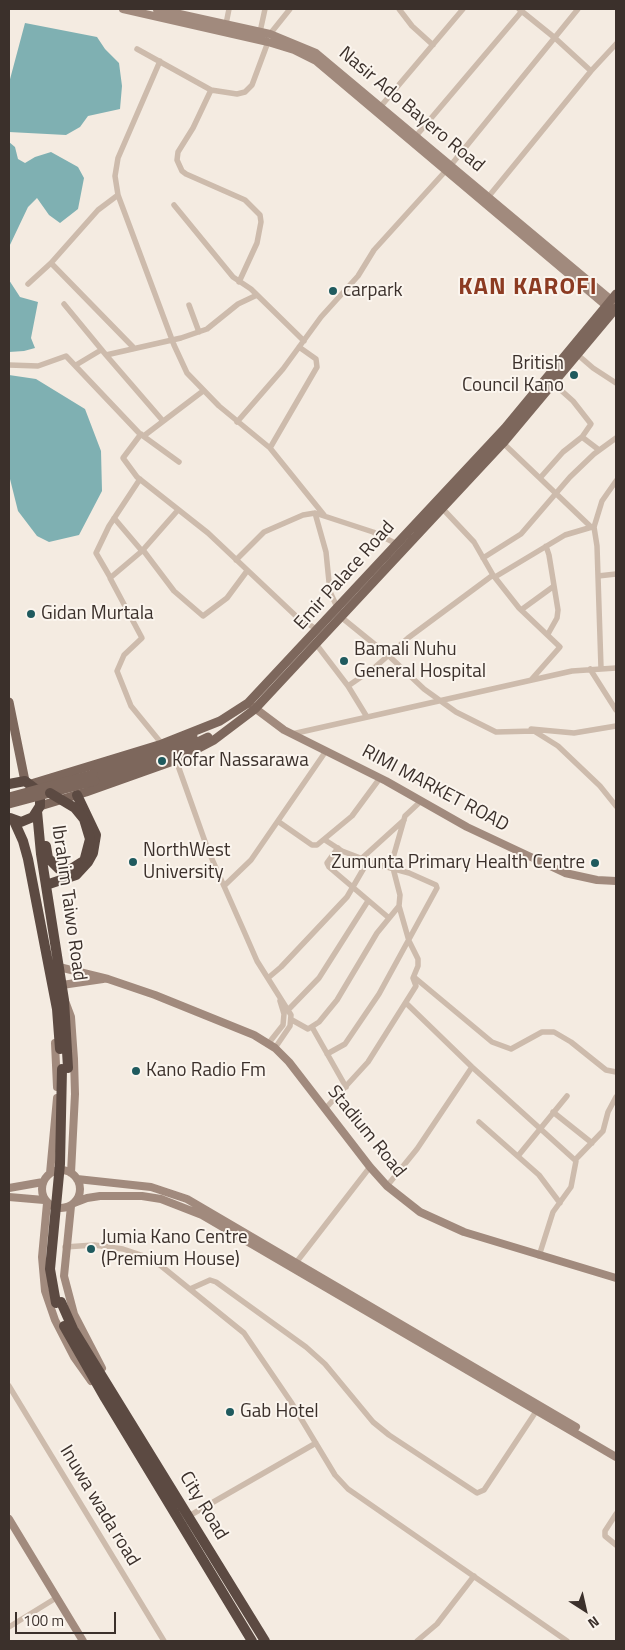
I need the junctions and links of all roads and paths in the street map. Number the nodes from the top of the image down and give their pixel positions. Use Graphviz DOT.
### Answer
graph roads {
  1 [pos="123,9"];
  2 [pos="157,9"];
  3 [pos="229,9"];
  4 [pos="265,9"];
  5 [pos="290,9"];
  6 [pos="399,9"];
  7 [pos="463,9"];
  8 [pos="578,9"];
  9 [pos="520,10"];
  10 [pos="226,24"];
  11 [pos="260,32"];
  12 [pos="269,38"];
  13 [pos="555,38"];
  14 [pos="616,44"];
  15 [pos="433,45"];
  16 [pos="137,49"];
  17 [pos="160,61"];
  18 [pos="591,71"];
  19 [pos="211,90"];
  20 [pos="381,106"];
  21 [pos="416,136"];
  22 [pos="448,168"];
  23 [pos="118,195"];
  24 [pos="489,196"];
  25 [pos="174,205"];
  26 [pos="51,263"];
  27 [pos="239,282"];
  28 [pos="28,284"];
  29 [pos="257,295"];
  30 [pos="611,301"];
  31 [pos="64,304"];
  32 [pos="189,305"];
  33 [pos="199,332"];
  34 [pos="172,339"];
  35 [pos="304,340"];
  36 [pos="133,347"];
  37 [pos="300,347"];
  38 [pos="101,350"];
  39 [pos="106,355"];
  40 [pos="578,355"];
  41 [pos="9,365"];
  42 [pos="76,365"];
  43 [pos="616,383"];
  44 [pos="554,384"];
  45 [pos="203,391"];
  46 [pos="533,403"];
  47 [pos="163,421"];
  48 [pos="237,422"];
  49 [pos="143,435"];
  50 [pos="582,437"];
  51 [pos="616,438"];
  52 [pos="504,443"];
  53 [pos="270,448"];
  54 [pos="599,450"];
  55 [pos="179,462"];
  56 [pos="540,478"];
  57 [pos="140,480"];
  58 [pos="616,481"];
  59 [pos="556,492"];
  60 [pos="442,508"];
  61 [pos="178,510"];
  62 [pos="314,513"];
  63 [pos="324,515"];
  64 [pos="114,518"];
  65 [pos="592,527"];
  66 [pos="397,544"];
  67 [pos="546,546"];
  68 [pos="142,551"];
  69 [pos="483,558"];
  70 [pos="236,560"];
  71 [pos="247,571"];
  72 [pos="616,574"];
  73 [pos="494,576"];
  74 [pos="598,576"];
  75 [pos="110,577"];
  76 [pos="554,586"];
  77 [pos="521,610"];
  78 [pos="339,613"];
  79 [pos="318,630"];
  80 [pos="548,634"];
  81 [pos="316,644"];
  82 [pos="389,656"];
  83 [pos="601,668"];
  84 [pos="616,668"];
  85 [pos="590,669"];
  86 [pos="530,680"];
  87 [pos="348,686"];
  88 [pos="9,702"];
  89 [pos="440,702"];
  90 [pos="252,706"];
  91 [pos="616,710"];
  92 [pos="367,717"];
  93 [pos="220,721"];
  94 [pos="616,726"];
  95 [pos="228,727"];
  96 [pos="524,730"];
  97 [pos="292,734"];
  98 [pos="162,744"];
  99 [pos="326,751"];
  100 [pos="176,760"];
  101 [pos="94,777"];
  102 [pos="380,778"];
  103 [pos="28,782"];
  104 [pos="9,784"];
  105 [pos="50,793"];
  106 [pos="77,795"];
  107 [pos="9,797"];
  108 [pos="421,801"];
  109 [pos="9,804"];
  110 [pos="616,806"];
  111 [pos="39,809"];
  112 [pos="11,819"];
  113 [pos="404,820"];
  114 [pos="38,822"];
  115 [pos="279,822"];
  116 [pos="325,840"];
  117 [pos="338,848"];
  118 [pos="361,859"];
  119 [pos="368,861"];
  120 [pos="393,868"];
  121 [pos="616,881"];
  122 [pos="46,885"];
  123 [pos="224,886"];
  124 [pos="353,889"];
  125 [pos="368,901"];
  126 [pos="399,906"];
  127 [pos="389,918"];
  128 [pos="409,941"];
  129 [pos="59,967"];
  130 [pos="414,977"];
  131 [pos="268,978"];
  132 [pos="108,979"];
  133 [pos="62,985"];
  134 [pos="279,996"];
  135 [pos="53,997"];
  136 [pos="407,1004"];
  137 [pos="62,1005"];
  138 [pos="289,1009"];
  139 [pos="292,1020"];
  140 [pos="312,1027"];
  141 [pos="272,1046"];
  142 [pos="327,1054"];
  143 [pos="472,1067"];
  144 [pos="616,1072"];
  145 [pos="346,1087"];
  146 [pos="567,1096"];
  147 [pos="616,1097"];
  148 [pos="325,1109"];
  149 [pos="553,1112"];
  150 [pos="479,1122"];
  151 [pos="538,1128"];
  152 [pos="592,1143"];
  153 [pos="518,1156"];
  154 [pos="575,1160"];
  155 [pos="370,1167"];
  156 [pos="50,1173"];
  157 [pos="71,1173"];
  158 [pos="78,1179"];
  159 [pos="43,1182"];
  160 [pos="387,1186"];
  161 [pos="9,1188"];
  162 [pos="9,1197"];
  163 [pos="46,1201"];
  164 [pos="560,1202"];
  165 [pos="72,1204"];
  166 [pos="65,1247"];
  167 [pos="539,1256"];
  168 [pos="295,1265"];
  169 [pos="616,1278"];
  170 [pos="190,1289"];
  171 [pos="93,1370"];
  172 [pos="9,1386"];
  173 [pos="111,1388"];
  174 [pos="105,1398"];
  175 [pos="537,1410"];
  176 [pos="316,1443"];
  177 [pos="616,1451"];
  178 [pos="616,1456"];
  179 [pos="616,1514"];
  180 [pos="189,1516"];
  181 [pos="9,1519"];
  182 [pos="616,1545"];
  183 [pos="474,1576"];
  184 [pos="56,1598"];
  185 [pos="9,1627"];
  186 [pos="84,1641"];
  187 [pos="164,1641"];
  188 [pos="252,1641"];
  189 [pos="265,1641"];
  190 [pos="416,1641"];
  191 [pos="566,1641"];
  1 -- 12 [label="street"];
  2 -- 10 [label="street, Nasir Ado Bayero Road"];
  3 -- 10 [label="street"];
  4 -- 11 [label="street"];
  5 -- 12 [label="street"];
  6 -- 15 [label="street"];
  7 -- 15 [label="street"];
  8 -- 13 [label="street"];
  9 -- 13 [label="street"];
  9 -- 21 [label="street"];
  10 -- 11 [label="street, Nasir Ado Bayero Road"];
  11 -- 12 [label="street, Nasir Ado Bayero Road"];
  12 -- 19 [label="street"];
  12 -- 20 [label="street, Nasir Ado Bayero Road"];
  12 -- 22 [label="street"];
  13 -- 18 [label="street"];
  13 -- 22 [label="street"];
  14 -- 18 [label="street"];
  15 -- 20 [label="street"];
  16 -- 17 [label="street"];
  17 -- 19 [label="street"];
  17 -- 23 [label="street"];
  18 -- 24 [label="street"];
  19 -- 27 [label="street"];
  20 -- 21 [label="street, Nasir Ado Bayero Road"];
  21 -- 22 [label="street, Nasir Ado Bayero Road"];
  22 -- 24 [label="street, Nasir Ado Bayero Road"];
  22 -- 30 [label="street"];
  22 -- 35 [label="street"];
  23 -- 26 [label="street"];
  23 -- 34 [label="street"];
  24 -- 30 [label="street, Nasir Ado Bayero Road"];
  25 -- 27 [label="street"];
  26 -- 28 [label="street"];
  26 -- 36 [label="street"];
  27 -- 29 [label="street"];
  29 -- 33 [label="street"];
  29 -- 35 [label="street"];
  30 -- 40 [label="main road, Emir Palace Road"];
  30 -- 46 [label="main road, Emir Palace Road"];
  31 -- 38 [label="street"];
  32 -- 33 [label="street"];
  33 -- 34 [label="street"];
  34 -- 36 [label="street"];
  34 -- 45 [label="street"];
  35 -- 37 [label="street"];
  36 -- 39 [label="street"];
  37 -- 48 [label="street"];
  37 -- 53 [label="street"];
  38 -- 39 [label="street"];
  38 -- 42 [label="street"];
  39 -- 47 [label="street"];
  40 -- 43 [label="street"];
  40 -- 44 [label="main road, Emir Palace Road"];
  41 -- 42 [label="street"];
  42 -- 49 [label="street"];
  44 -- 46 [label="main road, Emir Palace Road"];
  44 -- 50 [label="street"];
  45 -- 47 [label="street"];
  45 -- 48 [label="street"];
  46 -- 52 [label="main road, Emir Palace Road"];
  46 -- 66 [label="main road, Emir Palace Road"];
  47 -- 49 [label="street"];
  48 -- 53 [label="street"];
  49 -- 55 [label="street"];
  49 -- 57 [label="street"];
  50 -- 54 [label="street"];
  50 -- 56 [label="street"];
  51 -- 54 [label="street"];
  52 -- 56 [label="street"];
  52 -- 60 [label="main road, Emir Palace Road"];
  53 -- 63 [label="street"];
  54 -- 59 [label="street"];
  56 -- 59 [label="street"];
  57 -- 61 [label="street"];
  57 -- 64 [label="street"];
  58 -- 65 [label="street"];
  59 -- 65 [label="street"];
  59 -- 69 [label="street"];
  60 -- 69 [label="street"];
  60 -- 78 [label="main road, Emir Palace Road"];
  61 -- 68 [label="street"];
  61 -- 70 [label="street"];
  62 -- 63 [label="street"];
  62 -- 70 [label="street"];
  62 -- 78 [label="street"];
  63 -- 66 [label="street"];
  64 -- 68 [label="street"];
  64 -- 75 [label="street"];
  65 -- 67 [label="street"];
  65 -- 74 [label="street"];
  66 -- 78 [label="main road, Emir Palace Road"];
  67 -- 73 [label="street"];
  67 -- 76 [label="street"];
  68 -- 71 [label="street"];
  68 -- 75 [label="street"];
  69 -- 73 [label="street"];
  70 -- 71 [label="street"];
  71 -- 79 [label="street"];
  72 -- 74 [label="street"];
  73 -- 77 [label="street"];
  73 -- 82 [label="street"];
  74 -- 83 [label="street"];
  75 -- 98 [label="street"];
  76 -- 77 [label="street"];
  76 -- 80 [label="street"];
  77 -- 80 [label="street"];
  78 -- 79 [label="main road, Emir Palace Road"];
  78 -- 81 [label="main road, Emir Palace Road"];
  78 -- 82 [label="street"];
  79 -- 90 [label="main road, Emir Palace Road"];
  80 -- 86 [label="street"];
  81 -- 87 [label="street"];
  81 -- 90 [label="main road, Emir Palace Road"];
  82 -- 87 [label="street"];
  82 -- 89 [label="street"];
  83 -- 84 [label="street"];
  83 -- 85 [label="street"];
  85 -- 86 [label="street"];
  85 -- 91 [label="street"];
  86 -- 89 [label="street"];
  87 -- 92 [label="street"];
  88 -- 103 [label="main road"];
  89 -- 92 [label="street"];
  89 -- 96 [label="street"];
  90 -- 93 [label="main road, Emir Palace Road"];
  90 -- 95 [label="main road, Emir Palace Road"];
  90 -- 97 [label="street, RIMI MARKET ROAD"];
  92 -- 97 [label="street"];
  93 -- 98 [label="main road, Emir Palace Road"];
  93 -- 101 [label="main road"];
  94 -- 96 [label="street"];
  95 -- 100 [label="main road, Emir Palace Road"];
  95 -- 101 [label="main road"];
  96 -- 110 [label="street"];
  97 -- 99 [label="street, RIMI MARKET ROAD"];
  98 -- 103 [label="main road, Emir Palace Road"];
  99 -- 102 [label="street, RIMI MARKET ROAD"];
  99 -- 115 [label="street"];
  100 -- 106 [label="main road, Emir Palace Road"];
  100 -- 123 [label="street"];
  101 -- 105 [label="main road, bridge"];
  101 -- 107 [label="main road, bridge"];
  102 -- 108 [label="street, RIMI MARKET ROAD"];
  102 -- 116 [label="street"];
  103 -- 104 [label="highway"];
  103 -- 111 [label="highway, Ibrahim Taiwo Road"];
  105 -- 109 [label="main road, bridge"];
  105 -- 114 [label="highway, bridge"];
  106 -- 111 [label="main road, Emir Palace Road"];
  106 -- 122 [label="highway"];
  108 -- 113 [label="street"];
  108 -- 121 [label="street, RIMI MARKET ROAD"];
  111 -- 112 [label="highway"];
  111 -- 114 [label="highway, Ibrahim Taiwo Road"];
  112 -- 135 [label="highway, Ibrahim Taiwo Road"];
  113 -- 118 [label="street"];
  113 -- 120 [label="street"];
  114 -- 122 [label="highway, Ibrahim Taiwo Road"];
  115 -- 116 [label="street"];
  115 -- 123 [label="street"];
  116 -- 117 [label="street"];
  117 -- 118 [label="street"];
  117 -- 124 [label="street"];
  118 -- 119 [label="street"];
  119 -- 120 [label="street"];
  119 -- 124 [label="street"];
  120 -- 126 [label="street"];
  120 -- 128 [label="street"];
  122 -- 129 [label="highway, Ibrahim Taiwo Road"];
  123 -- 131 [label="street"];
  124 -- 125 [label="street"];
  124 -- 131 [label="street"];
  125 -- 127 [label="street"];
  125 -- 138 [label="street"];
  126 -- 127 [label="street"];
  126 -- 128 [label="street"];
  127 -- 140 [label="street"];
  128 -- 130 [label="street"];
  128 -- 142 [label="street"];
  129 -- 132 [label="street, Stadium Road"];
  129 -- 133 [label="highway, Ibrahim Taiwo Road"];
  130 -- 136 [label="street"];
  130 -- 144 [label="street"];
  131 -- 134 [label="street"];
  132 -- 133 [label="street, Stadium Road"];
  132 -- 141 [label="street, Stadium Road"];
  133 -- 137 [label="highway, Ibrahim Taiwo Road"];
  134 -- 138 [label="street"];
  134 -- 141 [label="street"];
  135 -- 137 [label="highway, Ibrahim Taiwo Road"];
  135 -- 156 [label="street, Ibrahim Taiwo Road"];
  136 -- 143 [label="street"];
  136 -- 145 [label="street"];
  137 -- 157 [label="street, Ibrahim Taiwo Road"];
  137 -- 171 [label="highway, bridge"];
  138 -- 139 [label="street"];
  139 -- 140 [label="street"];
  139 -- 141 [label="street"];
  140 -- 142 [label="street"];
  141 -- 148 [label="street, Stadium Road"];
  142 -- 145 [label="street"];
  143 -- 151 [label="street"];
  143 -- 160 [label="street"];
  145 -- 148 [label="street"];
  146 -- 149 [label="street"];
  147 -- 152 [label="street"];
  148 -- 155 [label="street, Stadium Road"];
  149 -- 151 [label="street"];
  149 -- 152 [label="street"];
  150 -- 153 [label="street"];
  151 -- 153 [label="street"];
  151 -- 154 [label="street"];
  152 -- 154 [label="street"];
  153 -- 164 [label="street"];
  154 -- 164 [label="street"];
  155 -- 160 [label="street, Stadium Road"];
  155 -- 168 [label="street"];
  156 -- 157 [label="street"];
  156 -- 159 [label="street"];
  157 -- 158 [label="street"];
  158 -- 165 [label="street"];
  158 -- 168 [label="street"];
  159 -- 161 [label="street"];
  159 -- 163 [label="street"];
  160 -- 167 [label="street, Stadium Road"];
  162 -- 163 [label="street"];
  163 -- 165 [label="street"];
  163 -- 174 [label="street, City Road"];
  164 -- 167 [label="street"];
  165 -- 166 [label="street, City Road"];
  165 -- 168 [label="street"];
  166 -- 170 [label="street"];
  166 -- 173 [label="street, City Road"];
  167 -- 169 [label="street, Stadium Road"];
  168 -- 175 [label="street"];
  168 -- 177 [label="street"];
  170 -- 175 [label="street"];
  170 -- 176 [label="street"];
  171 -- 173 [label="highway, City Road"];
  171 -- 174 [label="highway, City Road"];
  172 -- 187 [label="street, Inuwa wada road"];
  173 -- 180 [label="highway, City Road"];
  174 -- 188 [label="highway, City Road"];
  175 -- 178 [label="street"];
  176 -- 180 [label="street"];
  176 -- 183 [label="street"];
  179 -- 182 [label="street"];
  180 -- 189 [label="highway, City Road"];
  181 -- 184 [label="street"];
  183 -- 190 [label="street"];
  183 -- 191 [label="street"];
  184 -- 185 [label="street"];
  184 -- 186 [label="street"];
}
